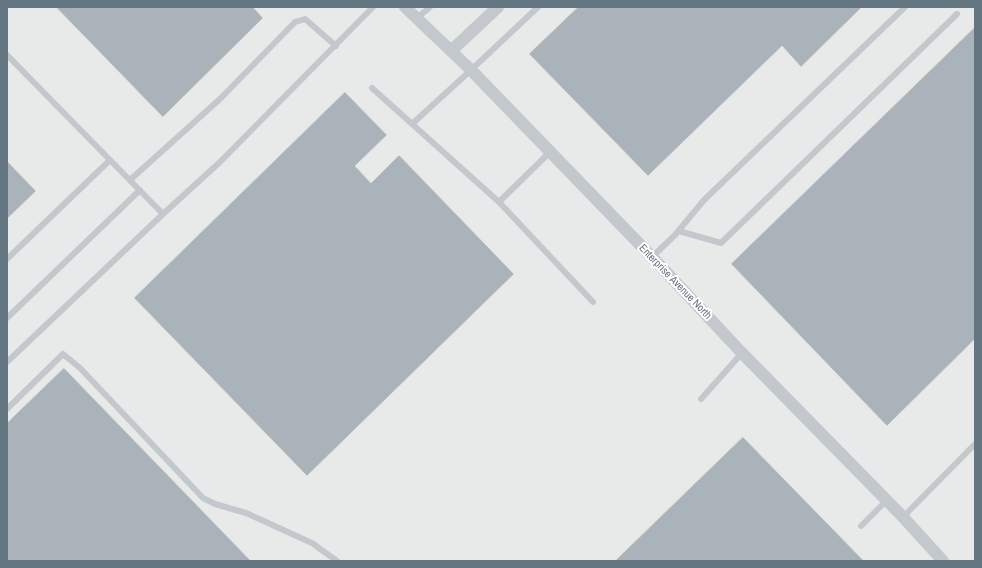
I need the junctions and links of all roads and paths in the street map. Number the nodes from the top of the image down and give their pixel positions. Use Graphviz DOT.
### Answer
graph roads {
  1 [pos="373,7"];
  2 [pos="404,7"];
  3 [pos="430,7"];
  4 [pos="498,7"];
  5 [pos="538,7"];
  6 [pos="905,7"];
  7 [pos="957,14"];
  8 [pos="416,19"];
  9 [pos="336,46"];
  10 [pos="451,51"];
  11 [pos="7,55"];
  12 [pos="471,70"];
  13 [pos="372,88"];
  14 [pos="412,124"];
  15 [pos="550,152"];
  16 [pos="110,160"];
  17 [pos="130,180"];
  18 [pos="140,190"];
  19 [pos="499,202"];
  20 [pos="163,214"];
  21 [pos="678,231"];
  22 [pos="652,257"];
  23 [pos="7,259"];
  24 [pos="593,302"];
  25 [pos="7,318"];
  26 [pos="742,353"];
  27 [pos="7,362"];
  28 [pos="701,399"];
  29 [pos="7,409"];
  30 [pos="975,444"];
  31 [pos="886,501"];
  32 [pos="903,517"];
  33 [pos="860,526"];
  34 [pos="337,561"];
  35 [pos="943,561"];
  1 -- 9 [label="lane"];
  2 -- 8 [label="street, Enterprise Avenue North"];
  3 -- 8 [label="lane"];
  4 -- 10 [label="street"];
  5 -- 12 [label="lane"];
  6 -- 21 [label="lane"];
  7 -- 21 [label="lane"];
  8 -- 10 [label="street, Enterprise Avenue North"];
  9 -- 17 [label="lane"];
  9 -- 20 [label="lane"];
  10 -- 12 [label="street, Enterprise Avenue North"];
  11 -- 16 [label="lane"];
  12 -- 14 [label="lane"];
  12 -- 15 [label="street, Enterprise Avenue North"];
  13 -- 14 [label="lane"];
  14 -- 19 [label="lane"];
  15 -- 19 [label="lane"];
  15 -- 22 [label="street, Enterprise Avenue North"];
  16 -- 17 [label="lane"];
  16 -- 23 [label="lane"];
  17 -- 18 [label="lane"];
  18 -- 20 [label="lane"];
  18 -- 25 [label="lane"];
  19 -- 24 [label="lane"];
  20 -- 27 [label="lane"];
  21 -- 22 [label="lane"];
  22 -- 26 [label="street, Enterprise Avenue North"];
  26 -- 28 [label="lane"];
  26 -- 31 [label="street, Enterprise Avenue North"];
  29 -- 34 [label="lane"];
  30 -- 32 [label="lane"];
  31 -- 32 [label="street, Enterprise Avenue North"];
  31 -- 33 [label="lane"];
  32 -- 35 [label="street, Enterprise Avenue North"];
}
